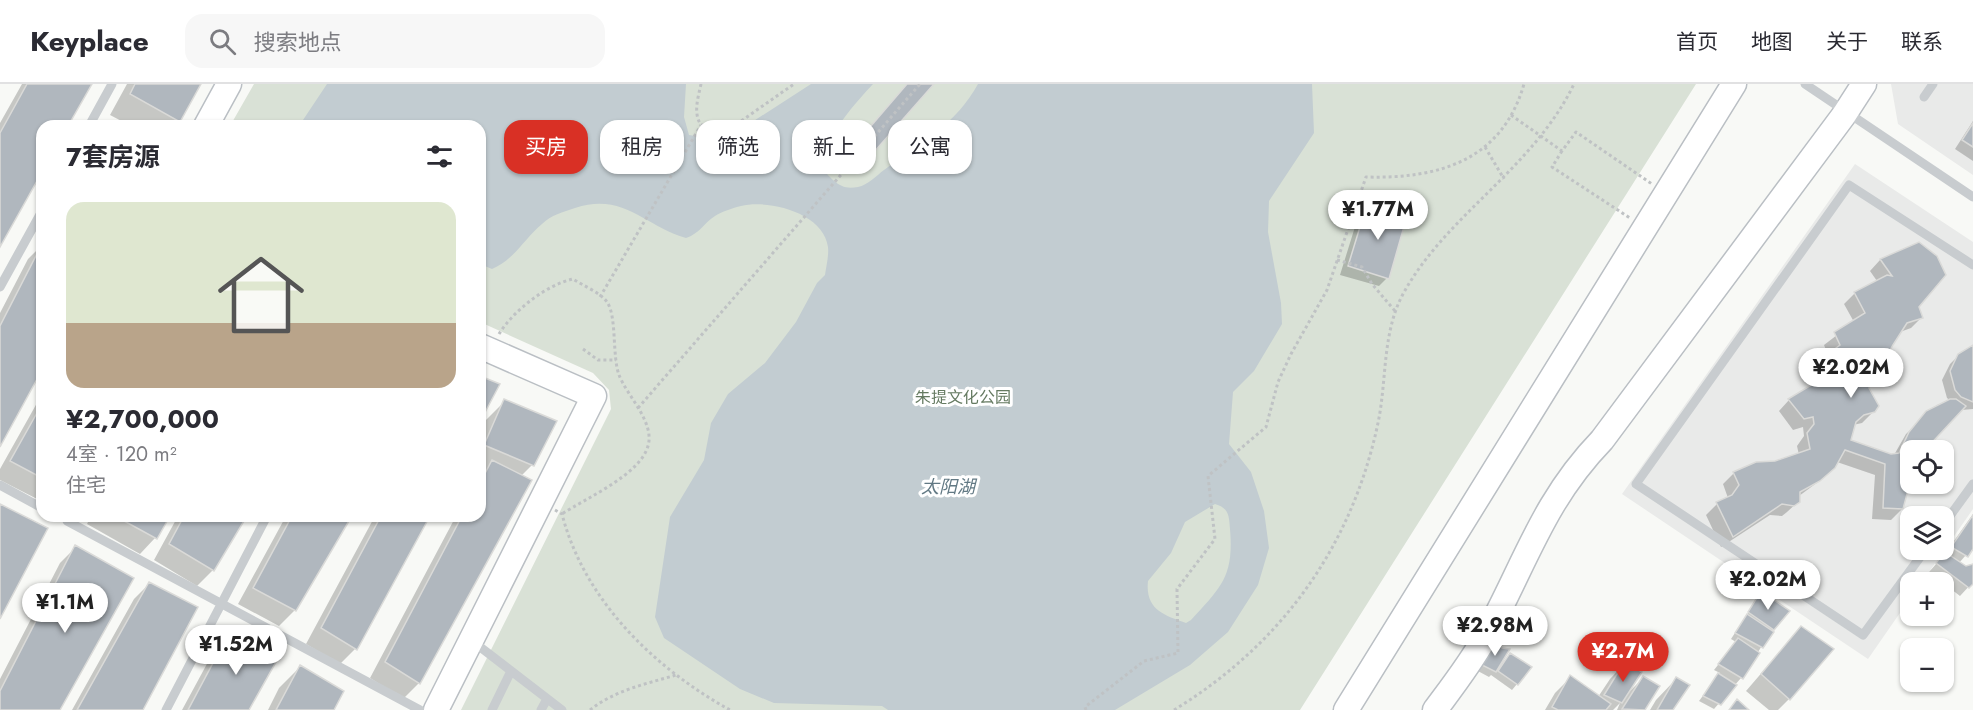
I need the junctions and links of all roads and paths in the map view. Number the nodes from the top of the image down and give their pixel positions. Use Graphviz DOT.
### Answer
graph roads {
  1 [pos="112,84"];
  2 [pos="229,84"];
  3 [pos="701,84"];
  4 [pos="794,84"];
  5 [pos="920,84"];
  6 [pos="1524,84"];
  7 [pos="1574,84"];
  8 [pos="1734,84"];
  9 [pos="1805,84"];
  10 [pos="1864,84"];
  11 [pos="1933,84"];
  12 [pos="1924,97"];
  13 [pos="1846,111"];
  14 [pos="1511,115"];
  15 [pos="92,120"];
  16 [pos="209,120"];
  17 [pos="697,120"];
  18 [pos="743,120"];
  19 [pos="696,135"];
  20 [pos="1542,136"];
  21 [pos="1485,147"];
  22 [pos="1562,151"];
  23 [pos="1504,179"];
  24 [pos="1666,194"];
  25 [pos="1973,197"];
  26 [pos="36,222"];
  27 [pos="1645,228"];
  28 [pos="1337,260"];
  29 [pos="1973,265"];
  30 [pos="0,287"];
  31 [pos="600,297"];
  32 [pos="1395,311"];
  33 [pos="486,349"];
  34 [pos="583,349"];
  35 [pos="616,360"];
  36 [pos="638,408"];
  37 [pos="1973,484"];
  38 [pos="0,485"];
  39 [pos="541,501"];
  40 [pos="36,505"];
  41 [pos="1954,510"];
  42 [pos="73,522"];
  43 [pos="264,522"];
  44 [pos="1918,560"];
  45 [pos="219,603"];
  46 [pos="471,640"];
  47 [pos="511,671"];
  48 [pos="676,675"];
  49 [pos="547,699"];
  50 [pos="166,710"];
  51 [pos="420,710"];
  52 [pos="436,710"];
  53 [pos="492,710"];
  54 [pos="541,710"];
  55 [pos="562,710"];
  56 [pos="590,710"];
  57 [pos="730,710"];
  58 [pos="1086,710"];
  59 [pos="1174,710"];
  60 [pos="1346,710"];
  61 [pos="1435,710"];
  1 -- 15 [label="lane"];
  2 -- 16 [label="main road"];
  3 -- 17 [label="path"];
  4 -- 18 [label="path"];
  5 -- 36 [label="path"];
  6 -- 14 [label="path"];
  7 -- 20 [label="path"];
  8 -- 24 [label="main road"];
  9 -- 13 [label="lane"];
  10 -- 13 [label="main road"];
  11 -- 12 [label="lane"];
  13 -- 25 [label="lane"];
  13 -- 61 [label="main road"];
  14 -- 20 [label="path"];
  14 -- 21 [label="path"];
  19 -- 31 [label="path"];
  20 -- 22 [label="path"];
  20 -- 23 [label="path"];
  21 -- 23 [label="path"];
  21 -- 28 [label="path"];
  22 -- 24 [label="path"];
  22 -- 27 [label="path"];
  23 -- 32 [label="path"];
  24 -- 27 [label="main road"];
  26 -- 30 [label="lane"];
  27 -- 60 [label="main road"];
  28 -- 32 [label="path"];
  28 -- 58 [label="path"];
  29 -- 44 [label="lane"];
  32 -- 59 [label="path"];
  33 -- 39 [label="main road"];
  34 -- 35 [label="path"];
  37 -- 41 [label="lane"];
  38 -- 40 [label="lane"];
  39 -- 46 [label="main road"];
  39 -- 48 [label="path"];
  42 -- 45 [label="lane"];
  43 -- 45 [label="lane"];
  45 -- 50 [label="lane"];
  45 -- 51 [label="lane"];
  46 -- 47 [label="lane"];
  46 -- 52 [label="main road"];
  47 -- 49 [label="lane"];
  47 -- 53 [label="lane"];
  48 -- 56 [label="path"];
  48 -- 57 [label="path"];
  49 -- 54 [label="lane"];
  49 -- 55 [label="lane"];
}
